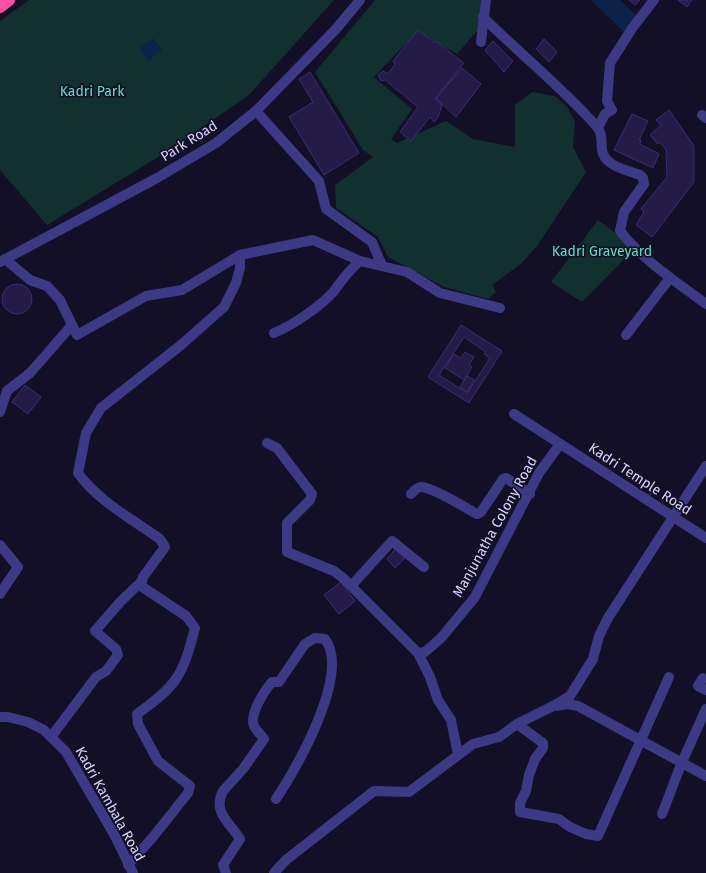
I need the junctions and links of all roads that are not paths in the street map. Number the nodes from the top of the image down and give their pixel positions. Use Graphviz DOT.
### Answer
graph roads {
  1 [pos="9,0"];
  2 [pos="360,0"];
  3 [pos="486,0"];
  4 [pos="654,0"];
  5 [pos="0,7"];
  6 [pos="483,17"];
  7 [pos="481,42"];
  8 [pos="256,111"];
  9 [pos="598,128"];
  10 [pos="240,255"];
  11 [pos="3,261"];
  12 [pos="360,261"];
  13 [pos="382,266"];
  14 [pos="670,278"];
  15 [pos="706,304"];
  16 [pos="500,308"];
  17 [pos="72,325"];
  18 [pos="274,333"];
  19 [pos="626,335"];
  20 [pos="0,412"];
  21 [pos="514,414"];
  22 [pos="267,443"];
  23 [pos="560,444"];
  24 [pos="706,466"];
  25 [pos="411,494"];
  26 [pos="530,494"];
  27 [pos="674,518"];
  28 [pos="706,538"];
  29 [pos="0,545"];
  30 [pos="424,567"];
  31 [pos="141,582"];
  32 [pos="352,585"];
  33 [pos="0,594"];
  34 [pos="418,653"];
  35 [pos="669,677"];
  36 [pos="703,678"];
  37 [pos="706,690"];
  38 [pos="553,706"];
  39 [pos="706,709"];
  40 [pos="0,717"];
  41 [pos="517,724"];
  42 [pos="51,737"];
  43 [pos="640,739"];
  44 [pos="458,754"];
  45 [pos="682,762"];
  46 [pos="706,776"];
  47 [pos="276,799"];
  48 [pos="662,814"];
  49 [pos="130,869"];
  50 [pos="226,873"];
  51 [pos="274,873"];
  1 -- 5 [label="highway"];
  2 -- 8 [label="street, Park Road"];
  3 -- 6 [label="street"];
  4 -- 9 [label="street"];
  6 -- 7 [label="street"];
  6 -- 9 [label="street"];
  8 -- 11 [label="street, Park Road"];
  8 -- 13 [label="street"];
  9 -- 14 [label="street"];
  10 -- 12 [label="street"];
  10 -- 17 [label="street"];
  10 -- 31 [label="street"];
  11 -- 17 [label="street"];
  12 -- 13 [label="street"];
  12 -- 18 [label="street"];
  13 -- 16 [label="street"];
  14 -- 15 [label="street"];
  14 -- 19 [label="street"];
  17 -- 20 [label="street"];
  21 -- 23 [label="street, Kadri Temple Road"];
  22 -- 32 [label="street"];
  23 -- 26 [label="street, Manjunatha Colony Road"];
  23 -- 27 [label="street, Kadri Temple Road"];
  24 -- 27 [label="street"];
  25 -- 26 [label="street"];
  26 -- 34 [label="street, Manjunatha Colony Road"];
  27 -- 28 [label="street, Kadri Temple Road"];
  27 -- 38 [label="street"];
  29 -- 33 [label="street"];
  30 -- 32 [label="street"];
  31 -- 42 [label="street"];
  31 -- 49 [label="street"];
  32 -- 34 [label="street"];
  34 -- 44 [label="street"];
  35 -- 43 [label="street"];
  36 -- 37 [label="street"];
  38 -- 41 [label="street"];
  38 -- 43 [label="street"];
  39 -- 45 [label="street"];
  40 -- 42 [label="street, Kadri Kambala Road"];
  41 -- 43 [label="street"];
  41 -- 44 [label="street"];
  42 -- 49 [label="street, Kadri Kambala Road"];
  43 -- 45 [label="street"];
  44 -- 51 [label="street"];
  45 -- 46 [label="street"];
  45 -- 48 [label="street"];
  47 -- 50 [label="street"];
}
